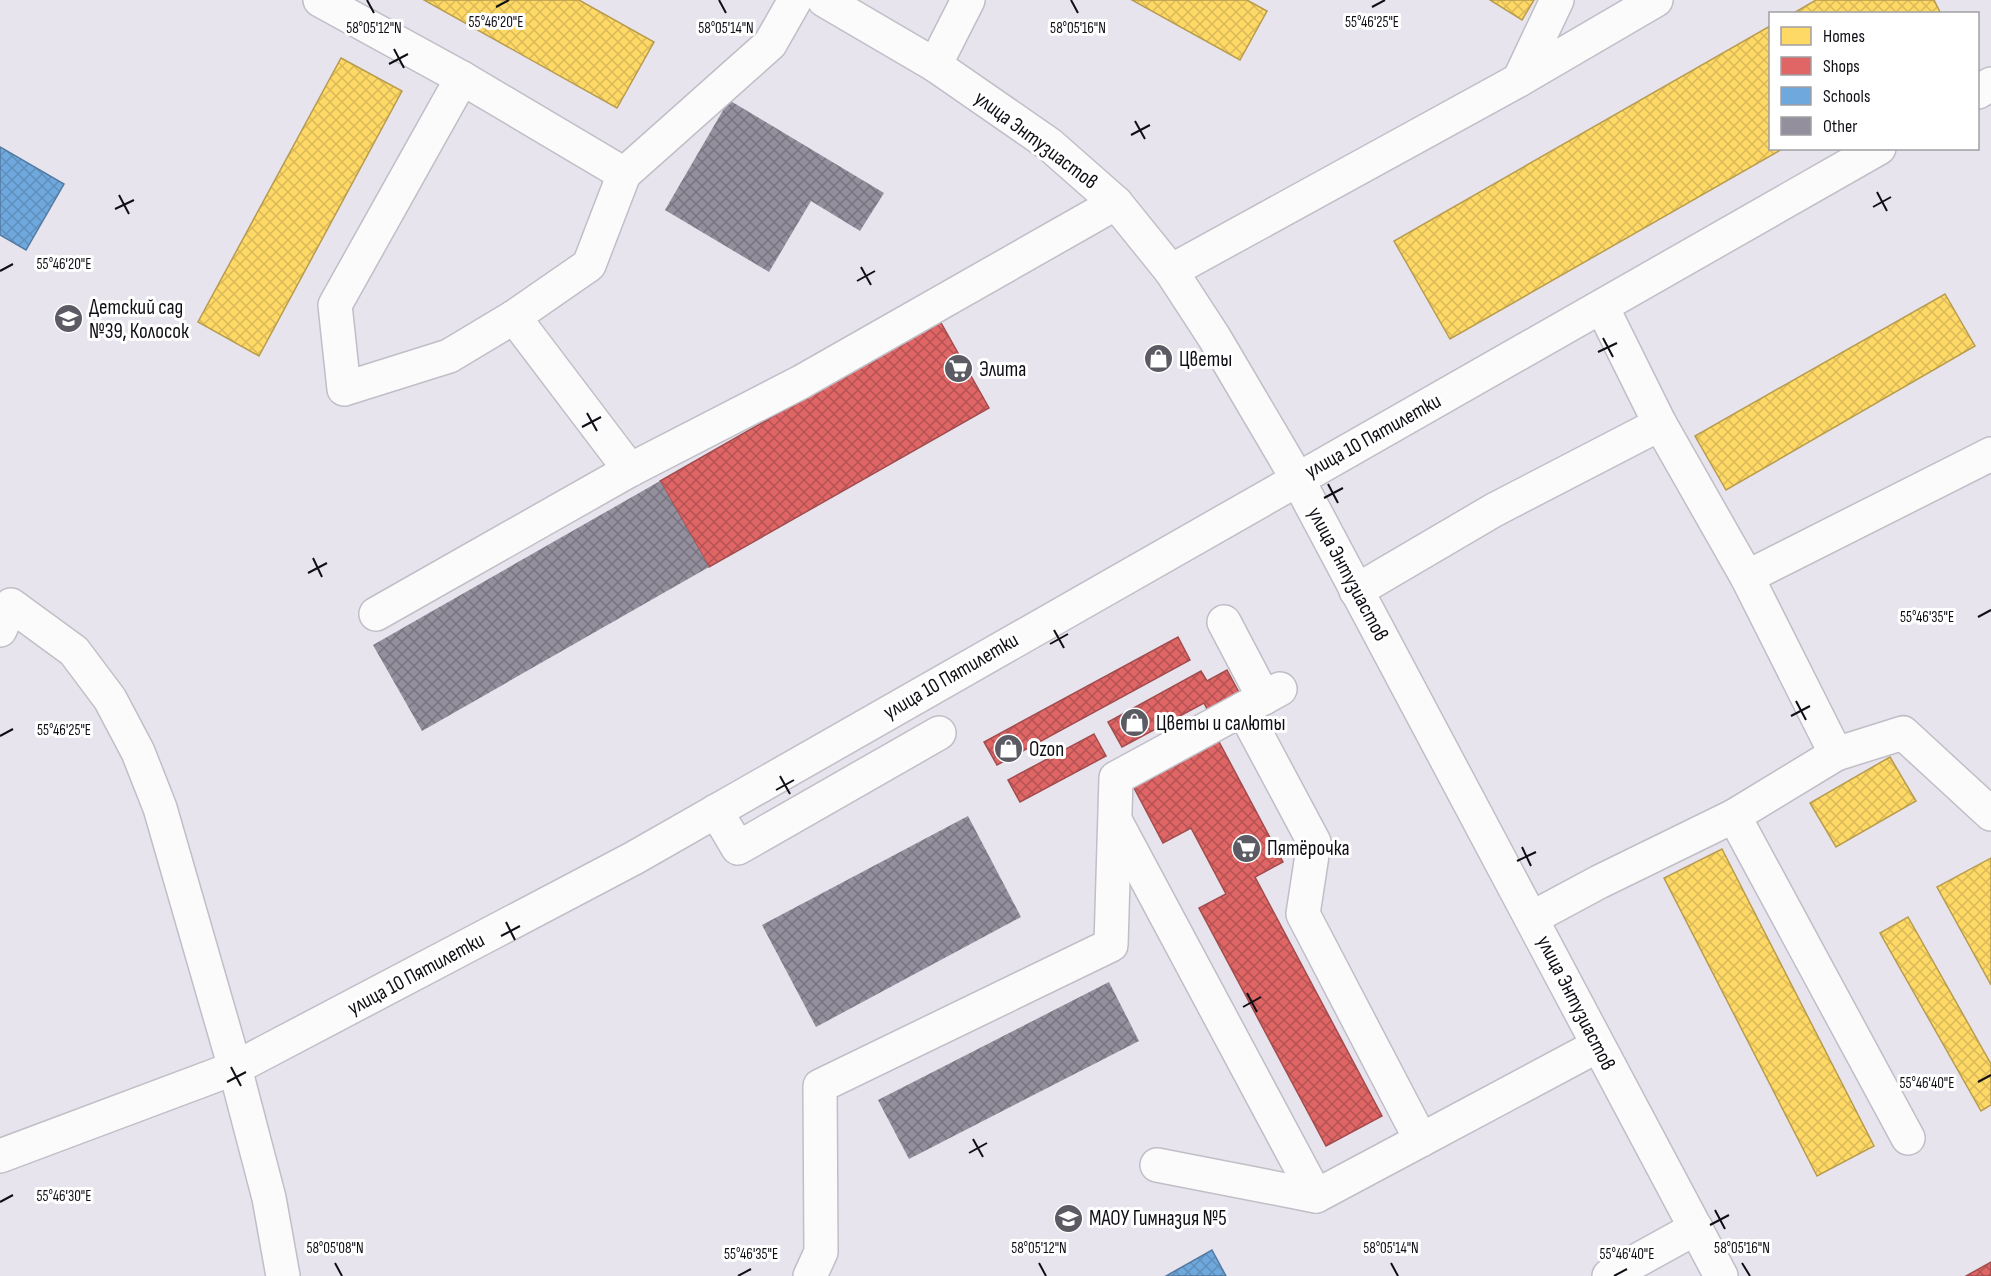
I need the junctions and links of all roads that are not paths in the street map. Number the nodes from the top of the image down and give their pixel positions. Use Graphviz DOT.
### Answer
graph roads {
  1 [pos="320,0"];
  2 [pos="795,0"];
  3 [pos="824,0"];
  4 [pos="968,0"];
  5 [pos="1557,0"];
  6 [pos="1656,0"];
  7 [pos="935,65"];
  8 [pos="462,78"];
  9 [pos="1519,80"];
  10 [pos="1876,150"];
  11 [pos="624,174"];
  12 [pos="1116,203"];
  13 [pos="1171,271"];
  14 [pos="1602,307"];
  15 [pos="514,317"];
  16 [pos="1660,424"];
  17 [pos="1991,454"];
  18 [pos="630,470"];
  19 [pos="1297,478"];
  20 [pos="1747,577"];
  21 [pos="1356,591"];
  22 [pos="376,614"];
  23 [pos="1224,622"];
  24 [pos="0,630"];
  25 [pos="1263,698"];
  26 [pos="939,733"];
  27 [pos="1836,754"];
  28 [pos="716,811"];
  29 [pos="1991,814"];
  30 [pos="1734,816"];
  31 [pos="1115,821"];
  32 [pos="1532,918"];
  33 [pos="1597,1046"];
  34 [pos="235,1068"];
  35 [pos="1908,1138"];
  36 [pos="1421,1140"];
  37 [pos="0,1156"];
  38 [pos="1156,1165"];
  39 [pos="1316,1196"];
  40 [pos="1696,1228"];
  41 [pos="283,1276"];
  42 [pos="810,1276"];
  43 [pos="1609,1276"];
  44 [pos="1721,1276"];
  1 -- 8 [label="street"];
  2 -- 11 [label="street"];
  3 -- 7 [label="street, улица Энтузиастов"];
  4 -- 7 [label="street"];
  5 -- 9 [label="street"];
  6 -- 9 [label="street"];
  7 -- 12 [label="street, улица Энтузиастов"];
  8 -- 11 [label="street"];
  8 -- 15 [label="street"];
  9 -- 13 [label="street"];
  10 -- 14 [label="street, улица 10 Пятилетки"];
  11 -- 15 [label="street"];
  12 -- 13 [label="street, улица Энтузиастов"];
  12 -- 18 [label="street"];
  13 -- 19 [label="street, улица Энтузиастов"];
  14 -- 16 [label="street"];
  14 -- 19 [label="street, улица 10 Пятилетки"];
  15 -- 18 [label="street"];
  16 -- 20 [label="street"];
  16 -- 21 [label="street"];
  17 -- 20 [label="street"];
  18 -- 22 [label="street"];
  19 -- 21 [label="street, улица Энтузиастов"];
  19 -- 28 [label="street, улица 10 Пятилетки"];
  20 -- 27 [label="street"];
  21 -- 32 [label="street, улица Энтузиастов"];
  23 -- 25 [label="street"];
  24 -- 34 [label="street"];
  25 -- 31 [label="street"];
  25 -- 36 [label="street"];
  26 -- 28 [label="street"];
  27 -- 29 [label="street"];
  27 -- 30 [label="street"];
  28 -- 34 [label="street, улица 10 Пятилетки"];
  30 -- 32 [label="street"];
  30 -- 35 [label="street"];
  31 -- 39 [label="street"];
  31 -- 42 [label="street"];
  32 -- 33 [label="street, улица Энтузиастов"];
  33 -- 36 [label="street"];
  33 -- 40 [label="street, улица Энтузиастов"];
  34 -- 37 [label="street, улица 10 Пятилетки"];
  34 -- 41 [label="street"];
  36 -- 39 [label="street"];
  38 -- 39 [label="street"];
  40 -- 43 [label="street"];
  40 -- 44 [label="street, улица Энтузиастов"];
}
